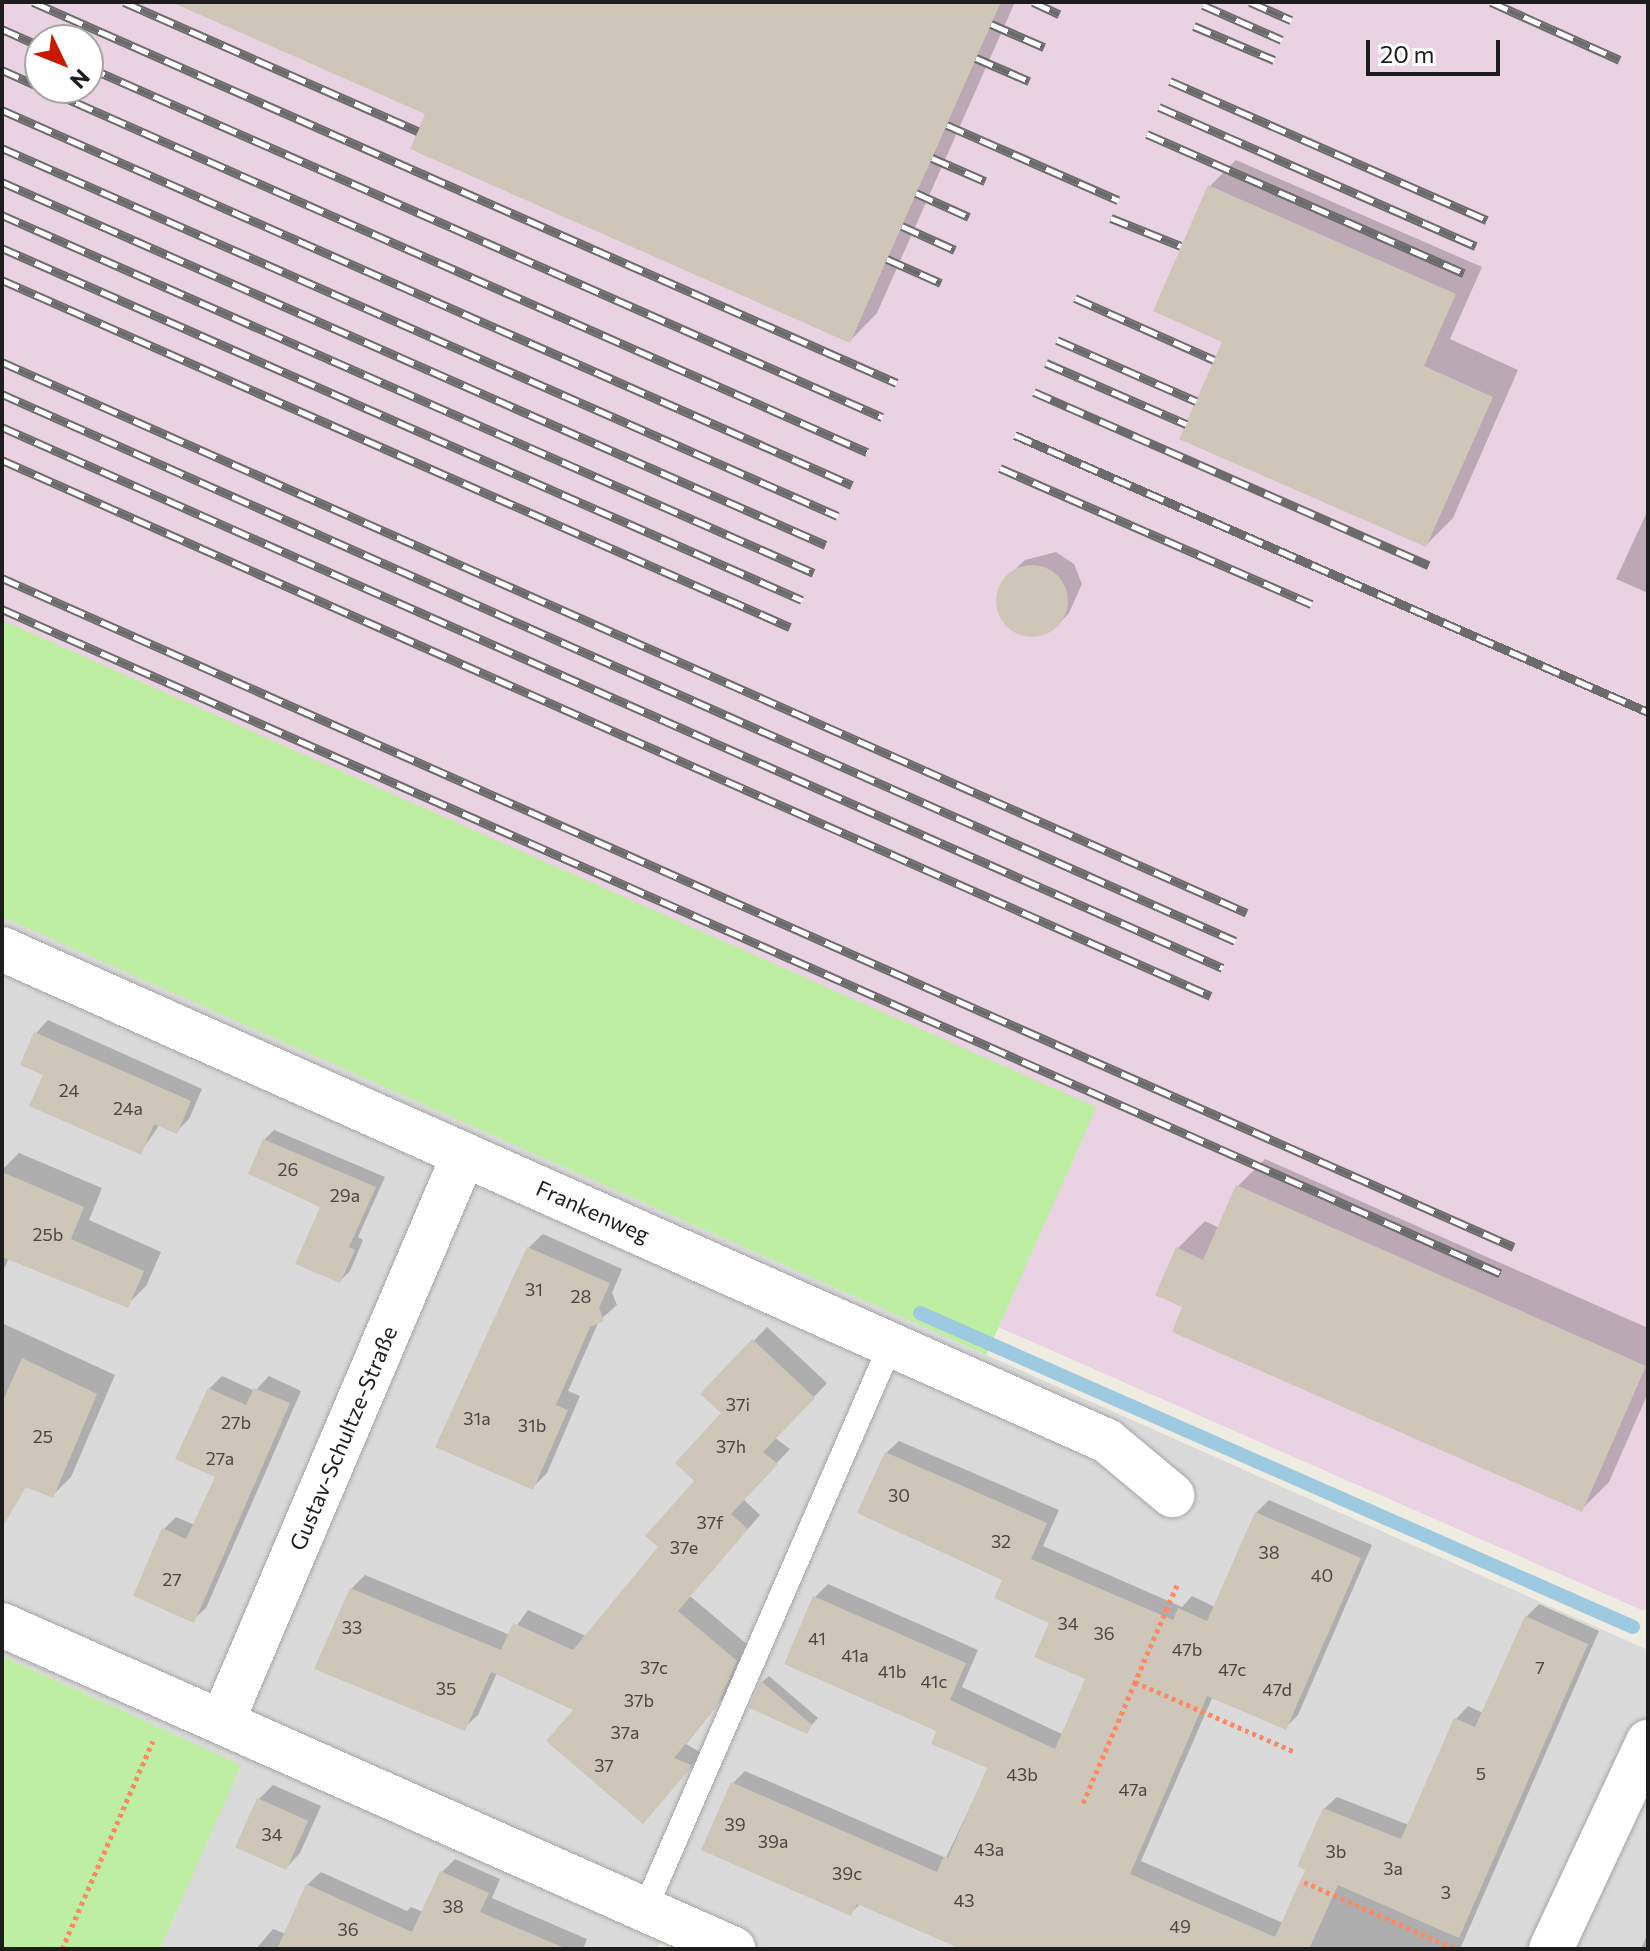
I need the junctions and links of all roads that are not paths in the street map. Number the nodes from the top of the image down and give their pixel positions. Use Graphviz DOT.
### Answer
graph roads {
  1 [pos="2,949"];
  2 [pos="464,1154"];
  3 [pos="891,1344"];
  4 [pos="1172,1495"];
  5 [pos="2,1625"];
  6 [pos="222,1722"];
  7 [pos="1648,1742"];
  8 [pos="645,1909"];
  9 [pos="734,1949"];
  10 [pos="1551,1949"];
  1 -- 2 [label="street, Frankenweg"];
  2 -- 3 [label="street, Frankenweg"];
  2 -- 6 [label="street, Gustav-Schultze-Straße"];
  3 -- 4 [label="street, Frankenweg"];
  3 -- 8 [label="lane"];
  5 -- 6 [label="street"];
  6 -- 8 [label="street"];
  7 -- 10 [label="street"];
  8 -- 9 [label="street"];
}
